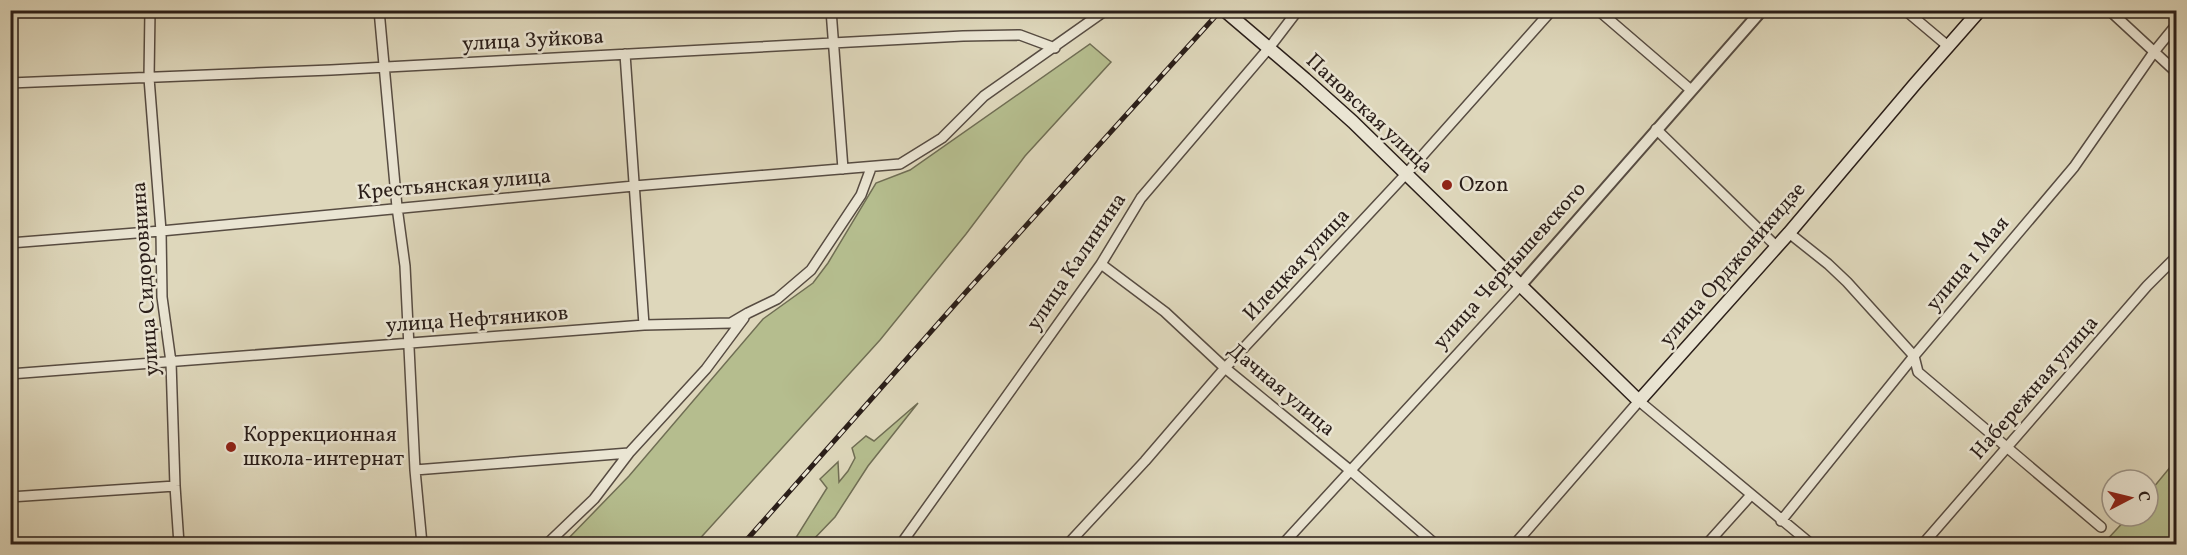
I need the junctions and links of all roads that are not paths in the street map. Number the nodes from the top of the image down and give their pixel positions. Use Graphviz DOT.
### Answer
graph roads {
  1 [pos="150,10"];
  2 [pos="379,10"];
  3 [pos="831,10"];
  4 [pos="1106,10"];
  5 [pos="1224,10"];
  6 [pos="1298,10"];
  7 [pos="1552,10"];
  8 [pos="1598,10"];
  9 [pos="1762,10"];
  10 [pos="1905,10"];
  11 [pos="1980,10"];
  12 [pos="2109,10"];
  13 [pos="2176,25"];
  14 [pos="833,44"];
  15 [pos="1949,46"];
  16 [pos="1055,48"];
  17 [pos="1269,48"];
  18 [pos="2154,52"];
  19 [pos="625,54"];
  20 [pos="383,66"];
  21 [pos="2176,72"];
  22 [pos="149,78"];
  23 [pos="10,83"];
  24 [pos="1691,90"];
  25 [pos="1656,129"];
  26 [pos="872,168"];
  27 [pos="843,169"];
  28 [pos="1406,174"];
  29 [pos="634,186"];
  30 [pos="397,207"];
  31 [pos="161,231"];
  32 [pos="1790,233"];
  33 [pos="10,243"];
  34 [pos="1777,247"];
  35 [pos="2176,257"];
  36 [pos="1101,264"];
  37 [pos="1520,286"];
  38 [pos="748,313"];
  39 [pos="644,325"];
  40 [pos="409,343"];
  41 [pos="1914,356"];
  42 [pos="171,362"];
  43 [pos="1226,368"];
  44 [pos="10,374"];
  45 [pos="1639,401"];
  46 [pos="2008,447"];
  47 [pos="629,453"];
  48 [pos="415,470"];
  49 [pos="1351,471"];
  50 [pos="175,486"];
  51 [pos="1751,495"];
  52 [pos="10,497"];
  53 [pos="1781,521"];
  54 [pos="2100,526"];
  55 [pos="179,544"];
  56 [pos="422,544"];
  57 [pos="547,544"];
  58 [pos="901,544"];
  59 [pos="1068,544"];
  60 [pos="1283,544"];
  61 [pos="1435,544"];
  62 [pos="1515,544"];
  63 [pos="1707,544"];
  64 [pos="1811,544"];
  65 [pos="1923,544"];
  1 -- 22 [label="street, улица Сидоровнина"];
  2 -- 20 [label="street"];
  3 -- 14 [label="street"];
  4 -- 16 [label="street"];
  5 -- 17 [label="main road, Пановская улица"];
  6 -- 17 [label="street, улица Калинина"];
  7 -- 28 [label="street, Илецкая улица"];
  8 -- 24 [label="street"];
  9 -- 24 [label="street, улица Чернышевского"];
  10 -- 15 [label="street"];
  11 -- 15 [label="main road, улица Орджоникидзе"];
  12 -- 18 [label="street"];
  13 -- 18 [label="street, улица 1 Мая"];
  14 -- 16 [label="street, улица Зуйкова"];
  14 -- 19 [label="street, улица Зуйкова"];
  14 -- 27 [label="street"];
  15 -- 32 [label="main road, улица Орджоникидзе"];
  16 -- 26 [label="street, Крестьянская улица"];
  17 -- 28 [label="main road, Пановская улица"];
  17 -- 36 [label="street, улица Калинина"];
  18 -- 21 [label="street"];
  18 -- 41 [label="street, улица 1 Мая"];
  19 -- 20 [label="street, улица Зуйкова"];
  19 -- 29 [label="street"];
  20 -- 22 [label="street, улица Зуйкова"];
  20 -- 30 [label="street"];
  22 -- 23 [label="street, улица Зуйкова"];
  22 -- 31 [label="street, улица Сидоровнина"];
  24 -- 25 [label="street, улица Чернышевского"];
  25 -- 34 [label="street"];
  25 -- 37 [label="street, улица Чернышевского"];
  26 -- 27 [label="street, Крестьянская улица"];
  26 -- 38 [label="street, улица Нефтяников"];
  27 -- 29 [label="street, Крестьянская улица"];
  28 -- 37 [label="main road, Пановская улица"];
  28 -- 43 [label="street, Илецкая улица"];
  29 -- 30 [label="street, Крестьянская улица"];
  29 -- 39 [label="street"];
  30 -- 31 [label="street, Крестьянская улица"];
  30 -- 40 [label="street"];
  31 -- 33 [label="street, Крестьянская улица"];
  31 -- 42 [label="street, улица Сидоровнина"];
  32 -- 34 [label="main road, улица Орджоникидзе"];
  32 -- 41 [label="street"];
  34 -- 45 [label="main road, улица Орджоникидзе"];
  35 -- 46 [label="street, Набережная улица"];
  36 -- 43 [label="street, Дачная улица"];
  36 -- 58 [label="street, улица Калинина"];
  37 -- 45 [label="main road, Пановская улица"];
  37 -- 49 [label="street, улица Чернышевского"];
  38 -- 39 [label="street, улица Нефтяников"];
  38 -- 47 [label="street"];
  39 -- 40 [label="street, улица Нефтяников"];
  40 -- 42 [label="street, улица Нефтяников"];
  40 -- 48 [label="street"];
  41 -- 46 [label="street"];
  41 -- 53 [label="street, улица 1 Мая"];
  42 -- 44 [label="street, улица Нефтяников"];
  42 -- 50 [label="street, улица Сидоровнина"];
  43 -- 49 [label="street, Дачная улица"];
  43 -- 59 [label="street, Илецкая улица"];
  45 -- 51 [label="street"];
  45 -- 62 [label="street, улица Орджоникидзе"];
  46 -- 54 [label="street"];
  46 -- 65 [label="street, Набережная улица"];
  47 -- 48 [label="street"];
  47 -- 57 [label="street"];
  48 -- 56 [label="street"];
  49 -- 60 [label="street, улица Чернышевского"];
  49 -- 61 [label="street, Дачная улица"];
  50 -- 52 [label="street"];
  50 -- 55 [label="street, улица Сидоровнина"];
  51 -- 53 [label="street"];
  51 -- 63 [label="street"];
  53 -- 64 [label="street"];
}
